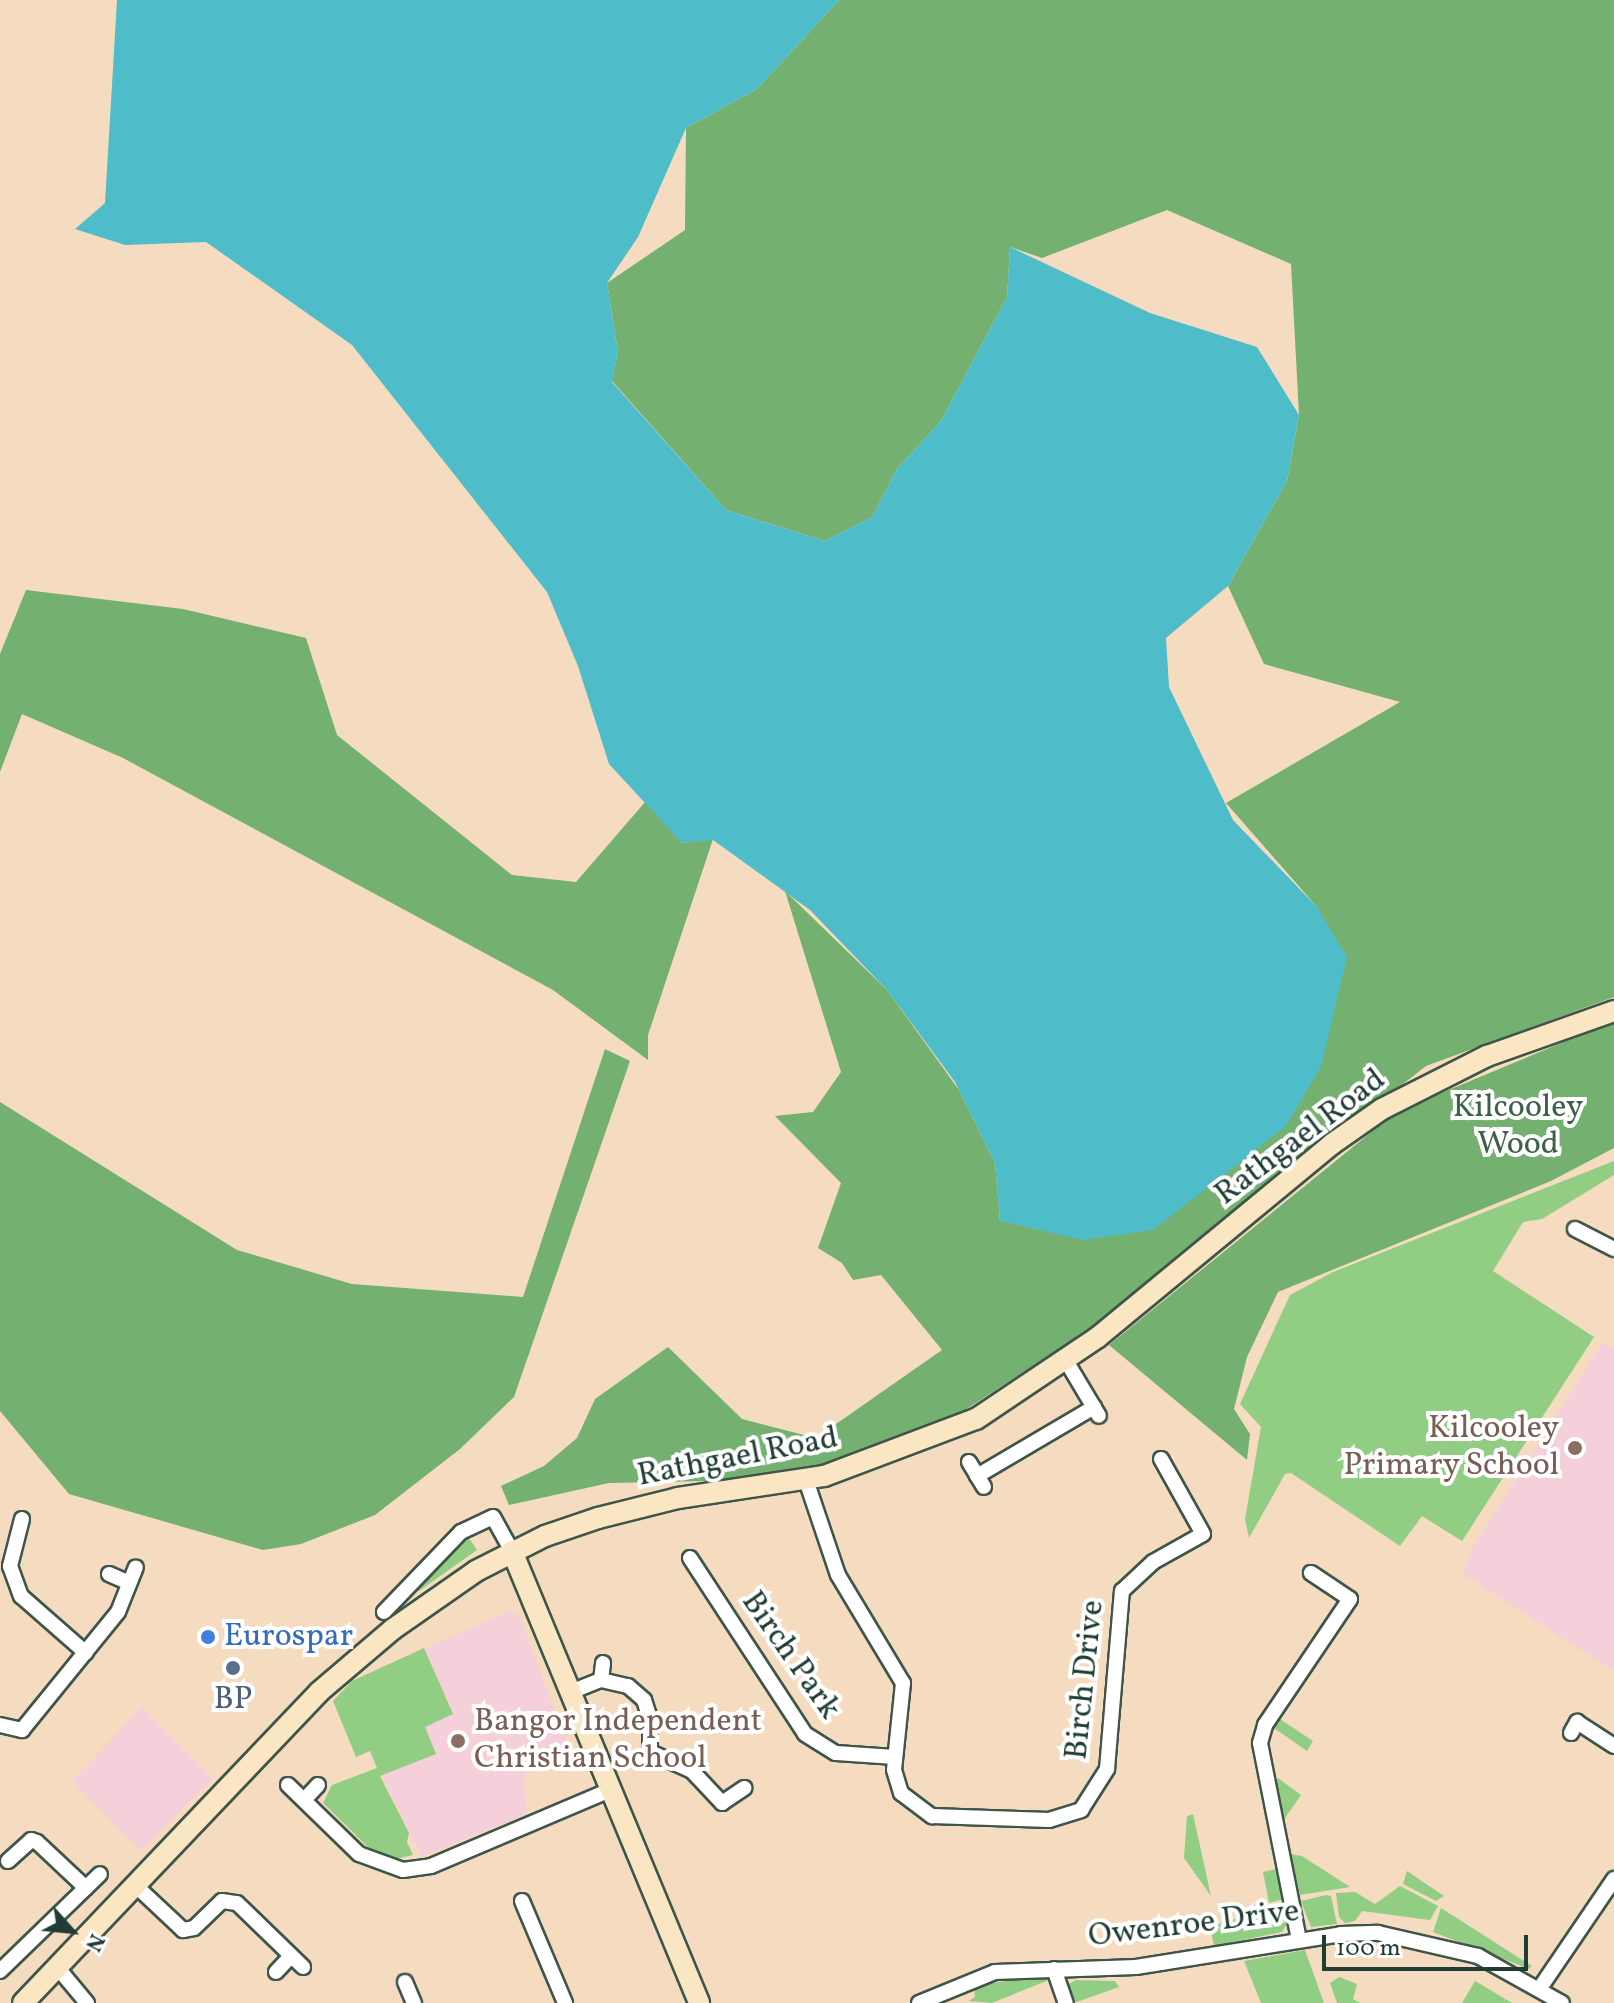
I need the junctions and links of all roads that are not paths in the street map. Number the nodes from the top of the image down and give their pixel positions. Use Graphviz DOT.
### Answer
graph roads {
  1 [pos="1614,1011"];
  2 [pos="1575,1229"];
  3 [pos="1614,1249"];
  4 [pos="1065,1359"];
  5 [pos="1161,1459"];
  6 [pos="977,1475"];
  7 [pos="806,1480"];
  8 [pos="22,1519"];
  9 [pos="7,1539"];
  10 [pos="512,1551"];
  11 [pos="690,1558"];
  12 [pos="136,1567"];
  13 [pos="1311,1573"];
  14 [pos="109,1574"];
  15 [pos="698,1574"];
  16 [pos="684,1581"];
  17 [pos="129,1583"];
  18 [pos="384,1612"];
  19 [pos="86,1653"];
  20 [pos="603,1663"];
  21 [pos="601,1680"];
  22 [pos="568,1693"];
  23 [pos="0,1725"];
  24 [pos="1571,1733"];
  25 [pos="1614,1746"];
  26 [pos="895,1757"];
  27 [pos="288,1785"];
  28 [pos="318,1785"];
  29 [pos="744,1788"];
  30 [pos="608,1791"];
  31 [pos="305,1799"];
  32 [pos="8,1861"];
  33 [pos="100,1874"];
  34 [pos="1614,1879"];
  35 [pos="135,1885"];
  36 [pos="86,1888"];
  37 [pos="522,1901"];
  38 [pos="1299,1940"];
  39 [pos="291,1956"];
  40 [pos="57,1967"];
  41 [pos="303,1967"];
  42 [pos="1054,1969"];
  43 [pos="0,1971"];
  44 [pos="276,1972"];
  45 [pos="405,1982"];
  46 [pos="1540,1988"];
  47 [pos="23,2003"];
  48 [pos="87,2003"];
  49 [pos="414,2003"];
  50 [pos="565,2003"];
  51 [pos="699,2003"];
  52 [pos="919,2003"];
  53 [pos="1066,2003"];
  54 [pos="1562,2003"];
  1 -- 4 [label="street, Rathgael Road"];
  2 -- 3 [label="street"];
  4 -- 6 [label="street"];
  4 -- 7 [label="street, Rathgael Road"];
  5 -- 26 [label="street, Birch Drive"];
  7 -- 10 [label="street, Rathgael Road"];
  7 -- 26 [label="street, Birch Drive"];
  8 -- 9 [label="street"];
  9 -- 19 [label="street"];
  10 -- 18 [label="street"];
  10 -- 22 [label="street"];
  10 -- 35 [label="street, Rathgael Road"];
  11 -- 15 [label="street, Birch Park"];
  12 -- 17 [label="street"];
  13 -- 38 [label="street"];
  14 -- 17 [label="street"];
  15 -- 16 [label="street, Birch Park"];
  15 -- 26 [label="street, Birch Park"];
  17 -- 19 [label="street"];
  19 -- 23 [label="street"];
  20 -- 21 [label="street"];
  21 -- 22 [label="street"];
  21 -- 29 [label="street"];
  22 -- 30 [label="street"];
  24 -- 25 [label="street"];
  27 -- 31 [label="street"];
  28 -- 31 [label="street"];
  30 -- 31 [label="street"];
  30 -- 51 [label="street"];
  32 -- 36 [label="street"];
  33 -- 36 [label="street"];
  34 -- 46 [label="street"];
  35 -- 39 [label="street"];
  35 -- 40 [label="street, Rathgael Road"];
  36 -- 43 [label="street"];
  37 -- 50 [label="street"];
  38 -- 42 [label="street, Owenroe Drive"];
  38 -- 46 [label="street, Owenroe Drive"];
  39 -- 41 [label="street"];
  39 -- 44 [label="street"];
  40 -- 47 [label="street, Rathgael Road"];
  40 -- 48 [label="street"];
  42 -- 52 [label="street, Owenroe Drive"];
  42 -- 53 [label="street"];
  45 -- 49 [label="street"];
  46 -- 54 [label="street, Owenroe Drive"];
}
